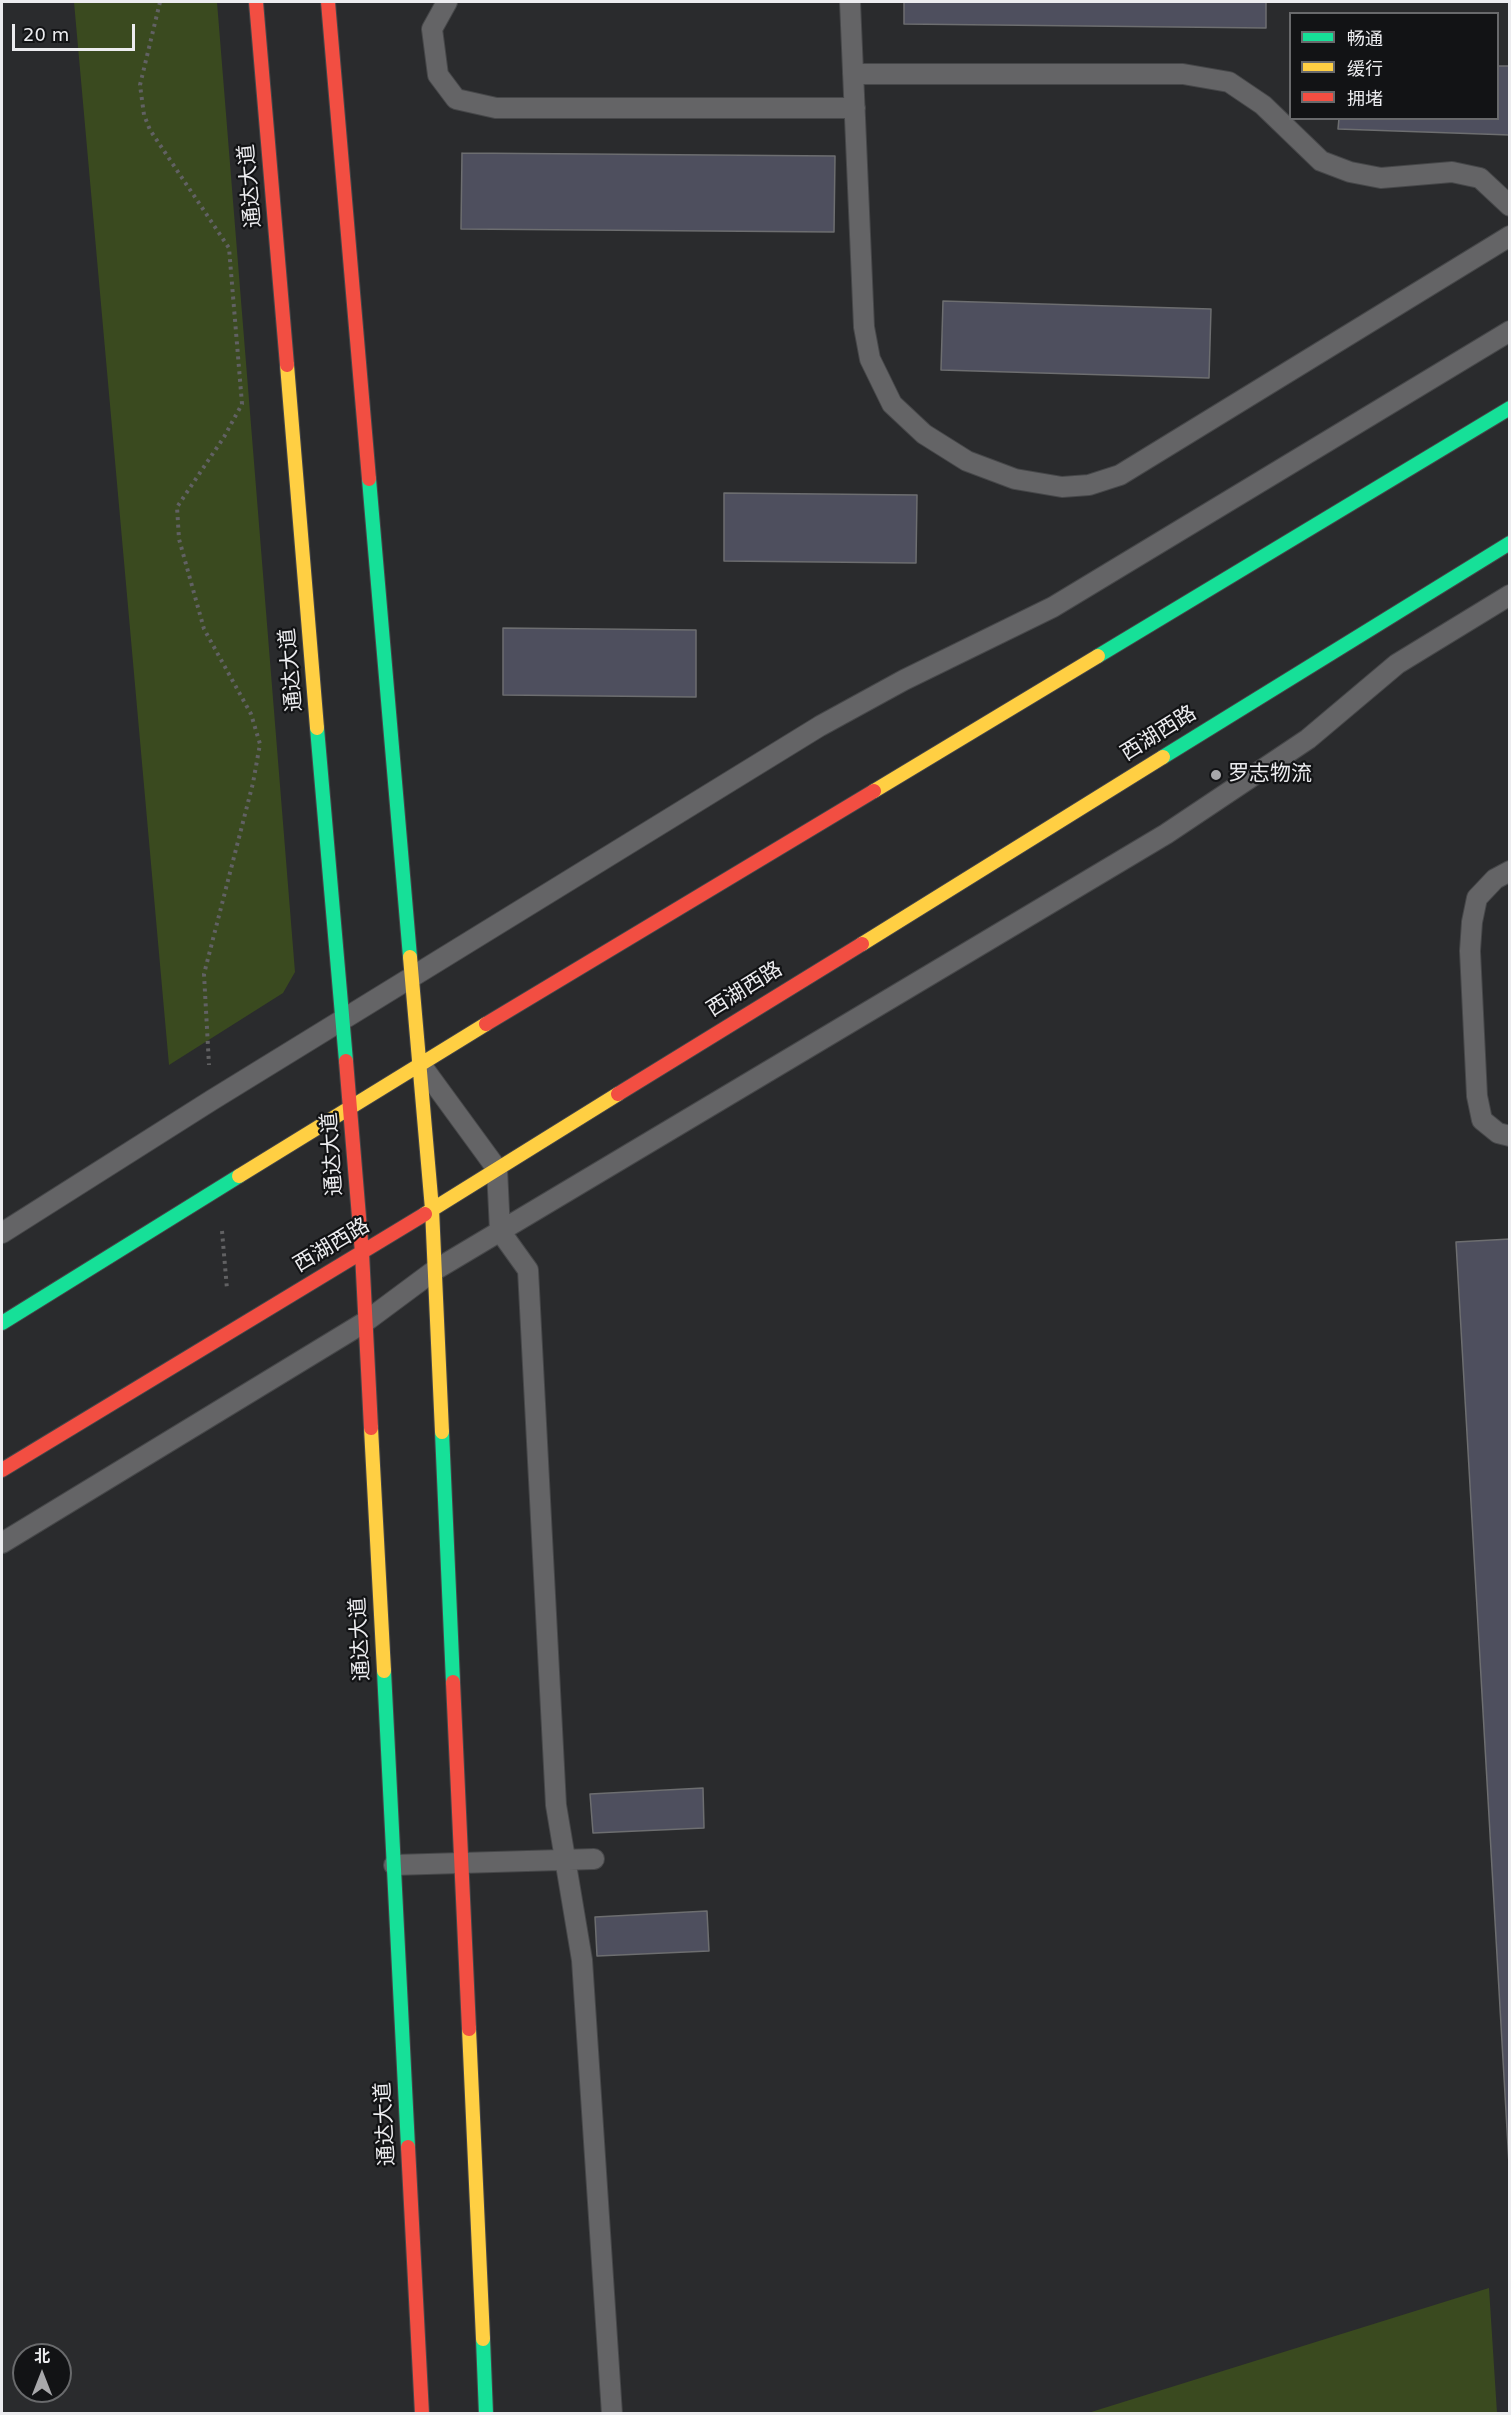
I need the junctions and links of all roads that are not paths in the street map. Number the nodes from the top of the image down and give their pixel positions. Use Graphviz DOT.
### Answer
graph roads {
  1 [pos="256,2"];
  2 [pos="328,2"];
  3 [pos="447,2"];
  4 [pos="850,2"];
  5 [pos="853,74"];
  6 [pos="855,108"];
  7 [pos="1509,206"];
  8 [pos="1509,236"];
  9 [pos="1509,331"];
  10 [pos="1509,408"];
  11 [pos="1509,543"];
  12 [pos="1509,595"];
  13 [pos="1509,871"];
  14 [pos="413,976"];
  15 [pos="344,1018"];
  16 [pos="420,1064"];
  17 [pos="351,1108"];
  18 [pos="1509,1136"];
  19 [pos="497,1169"];
  20 [pos="432,1209"];
  21 [pos="500,1231"];
  22 [pos="2,1233"];
  23 [pos="362,1253"];
  24 [pos="435,1270"];
  25 [pos="365,1322"];
  26 [pos="2,1323"];
  27 [pos="2,1470"];
  28 [pos="2,1543"];
  29 [pos="594,1859"];
  30 [pos="565,1860"];
  31 [pos="461,1863"];
  32 [pos="394,1865"];
  33 [pos="422,2414"];
  34 [pos="486,2414"];
  35 [pos="612,2414"];
  1 -- 15 [label="main road, 通达大道"];
  2 -- 14 [label="main road"];
  3 -- 6 [label="lane"];
  4 -- 5 [label="lane"];
  5 -- 6 [label="lane"];
  5 -- 7 [label="lane"];
  6 -- 8 [label="lane"];
  9 -- 14 [label="lane"];
  10 -- 16 [label="main road"];
  11 -- 19 [label="main road, 西湖西路"];
  12 -- 21 [label="lane"];
  13 -- 18 [label="lane"];
  14 -- 15 [label="lane"];
  14 -- 16 [label="main road"];
  15 -- 17 [label="main road, 通达大道"];
  15 -- 22 [label="lane"];
  16 -- 17 [label="main road"];
  16 -- 19 [label="lane"];
  16 -- 20 [label="main road"];
  17 -- 23 [label="main road, 通达大道"];
  17 -- 26 [label="main road"];
  19 -- 20 [label="main road, 西湖西路"];
  19 -- 21 [label="lane"];
  20 -- 23 [label="main road, 西湖西路"];
  20 -- 24 [label="main road"];
  21 -- 24 [label="lane"];
  21 -- 30 [label="lane"];
  23 -- 25 [label="main road, 通达大道"];
  23 -- 27 [label="main road, 西湖西路"];
  24 -- 25 [label="lane"];
  24 -- 31 [label="main road"];
  25 -- 28 [label="lane"];
  25 -- 32 [label="main road, 通达大道"];
  29 -- 30 [label="lane"];
  30 -- 31 [label="lane"];
  30 -- 35 [label="lane"];
  31 -- 32 [label="lane"];
  31 -- 34 [label="main road"];
  32 -- 33 [label="main road, 通达大道"];
}
